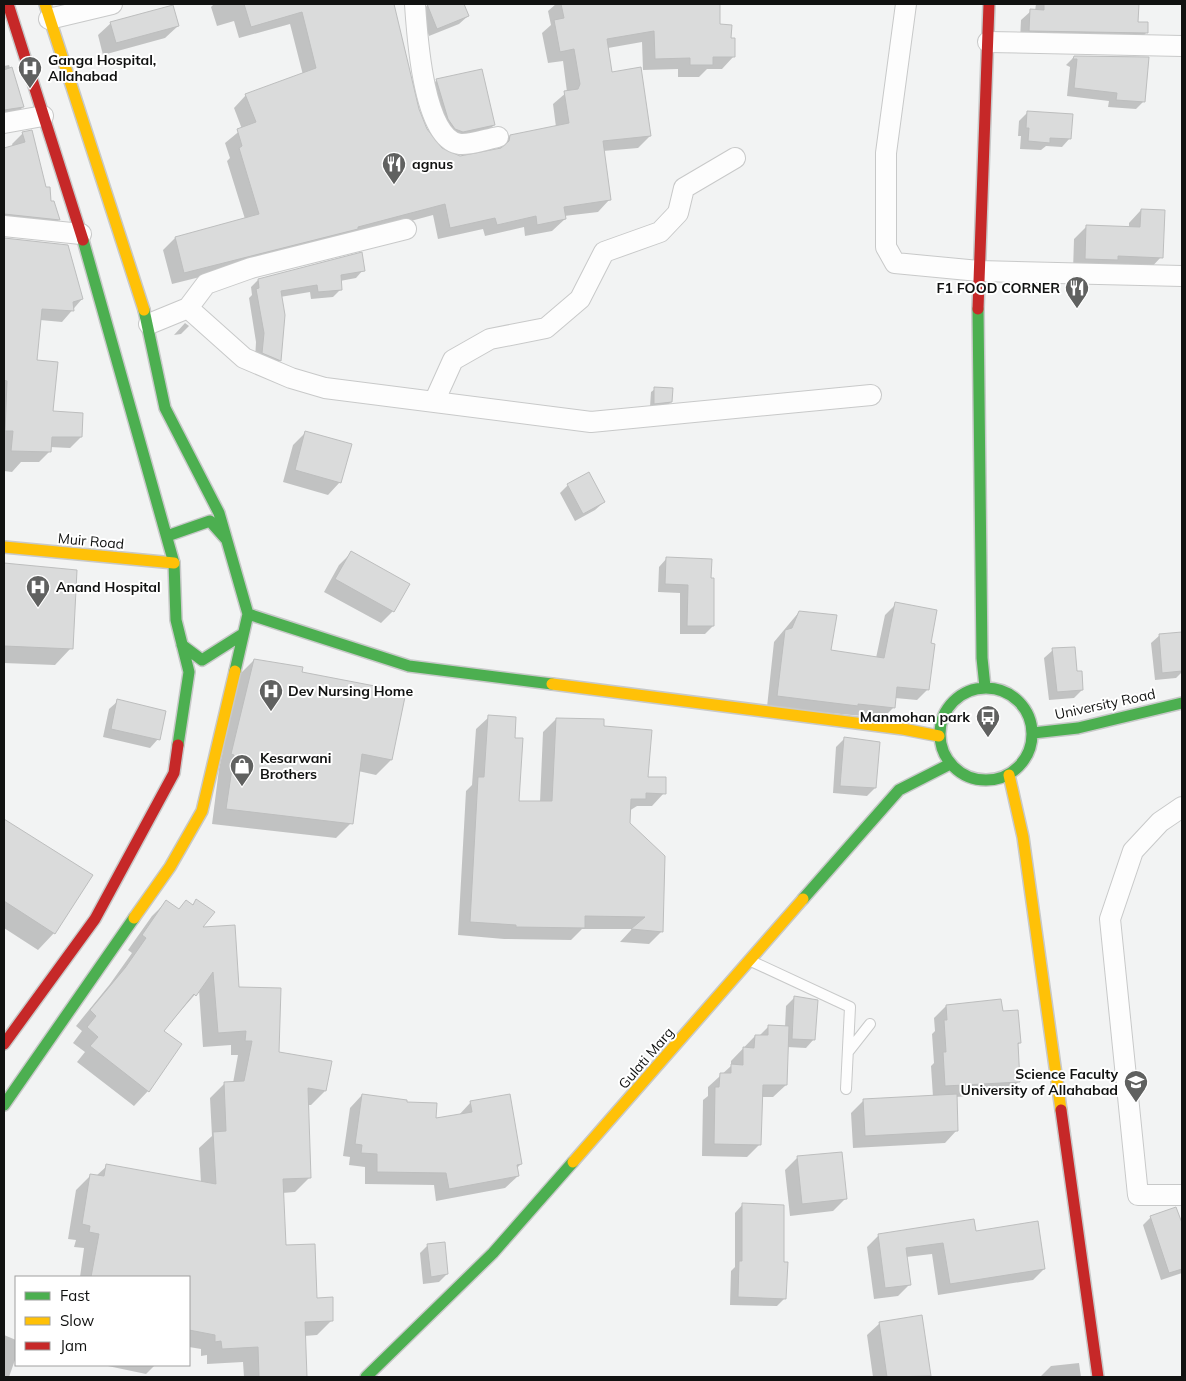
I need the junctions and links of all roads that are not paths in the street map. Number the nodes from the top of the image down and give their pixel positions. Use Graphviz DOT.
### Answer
graph roads {
  1 [pos="8,4"];
  2 [pos="112,4"];
  3 [pos="415,4"];
  4 [pos="906,4"];
  5 [pos="989,4"];
  6 [pos="47,12"];
  7 [pos="988,42"];
  8 [pos="1182,46"];
  9 [pos="43,116"];
  10 [pos="4,122"];
  11 [pos="498,137"];
  12 [pos="735,158"];
  13 [pos="4,226"];
  14 [pos="406,228"];
  15 [pos="81,234"];
  16 [pos="979,271"];
  17 [pos="1182,276"];
  18 [pos="188,308"];
  19 [pos="149,324"];
  20 [pos="871,395"];
  21 [pos="434,402"];
  22 [pos="167,536"];
  23 [pos="226,539"];
  24 [pos="4,548"];
  25 [pos="174,563"];
  26 [pos="248,614"];
  27 [pos="243,634"];
  28 [pos="182,645"];
  29 [pos="986,687"];
  30 [pos="1182,703"];
  31 [pos="1033,733"];
  32 [pos="939,736"];
  33 [pos="950,764"];
  34 [pos="1009,775"];
  35 [pos="1182,807"];
  36 [pos="750,961"];
  37 [pos="870,1024"];
  38 [pos="4,1044"];
  39 [pos="848,1052"];
  40 [pos="846,1089"];
  41 [pos="4,1105"];
  42 [pos="1181,1195"];
  43 [pos="366,1377"];
  44 [pos="1098,1377"];
  1 -- 9 [label="main road"];
  2 -- 6 [label="street"];
  3 -- 11 [label="street"];
  4 -- 16 [label="street"];
  5 -- 7 [label="main road"];
  6 -- 19 [label="main road"];
  7 -- 8 [label="street"];
  7 -- 16 [label="main road"];
  9 -- 10 [label="street"];
  9 -- 15 [label="main road"];
  12 -- 21 [label="street"];
  13 -- 15 [label="street"];
  14 -- 18 [label="street"];
  15 -- 22 [label="main road"];
  16 -- 17 [label="street"];
  16 -- 29 [label="main road"];
  18 -- 19 [label="street"];
  18 -- 21 [label="street"];
  19 -- 23 [label="main road"];
  20 -- 21 [label="street"];
  22 -- 23 [label="main road"];
  22 -- 25 [label="main road"];
  23 -- 26 [label="main road"];
  24 -- 25 [label="main road, Muir Road"];
  25 -- 28 [label="main road"];
  26 -- 27 [label="main road"];
  26 -- 32 [label="main road"];
  27 -- 28 [label="main road"];
  27 -- 41 [label="main road"];
  28 -- 38 [label="main road"];
  29 -- 31 [label="main road"];
  29 -- 32 [label="main road"];
  30 -- 31 [label="main road, University Road"];
  31 -- 34 [label="main road"];
  32 -- 33 [label="main road"];
  33 -- 34 [label="main road"];
  33 -- 36 [label="main road, Gulati Marg"];
  34 -- 44 [label="main road"];
  35 -- 42 [label="street"];
  36 -- 39 [label="lane"];
  36 -- 43 [label="main road, Gulati Marg"];
  37 -- 39 [label="lane"];
  39 -- 40 [label="lane"];
}
